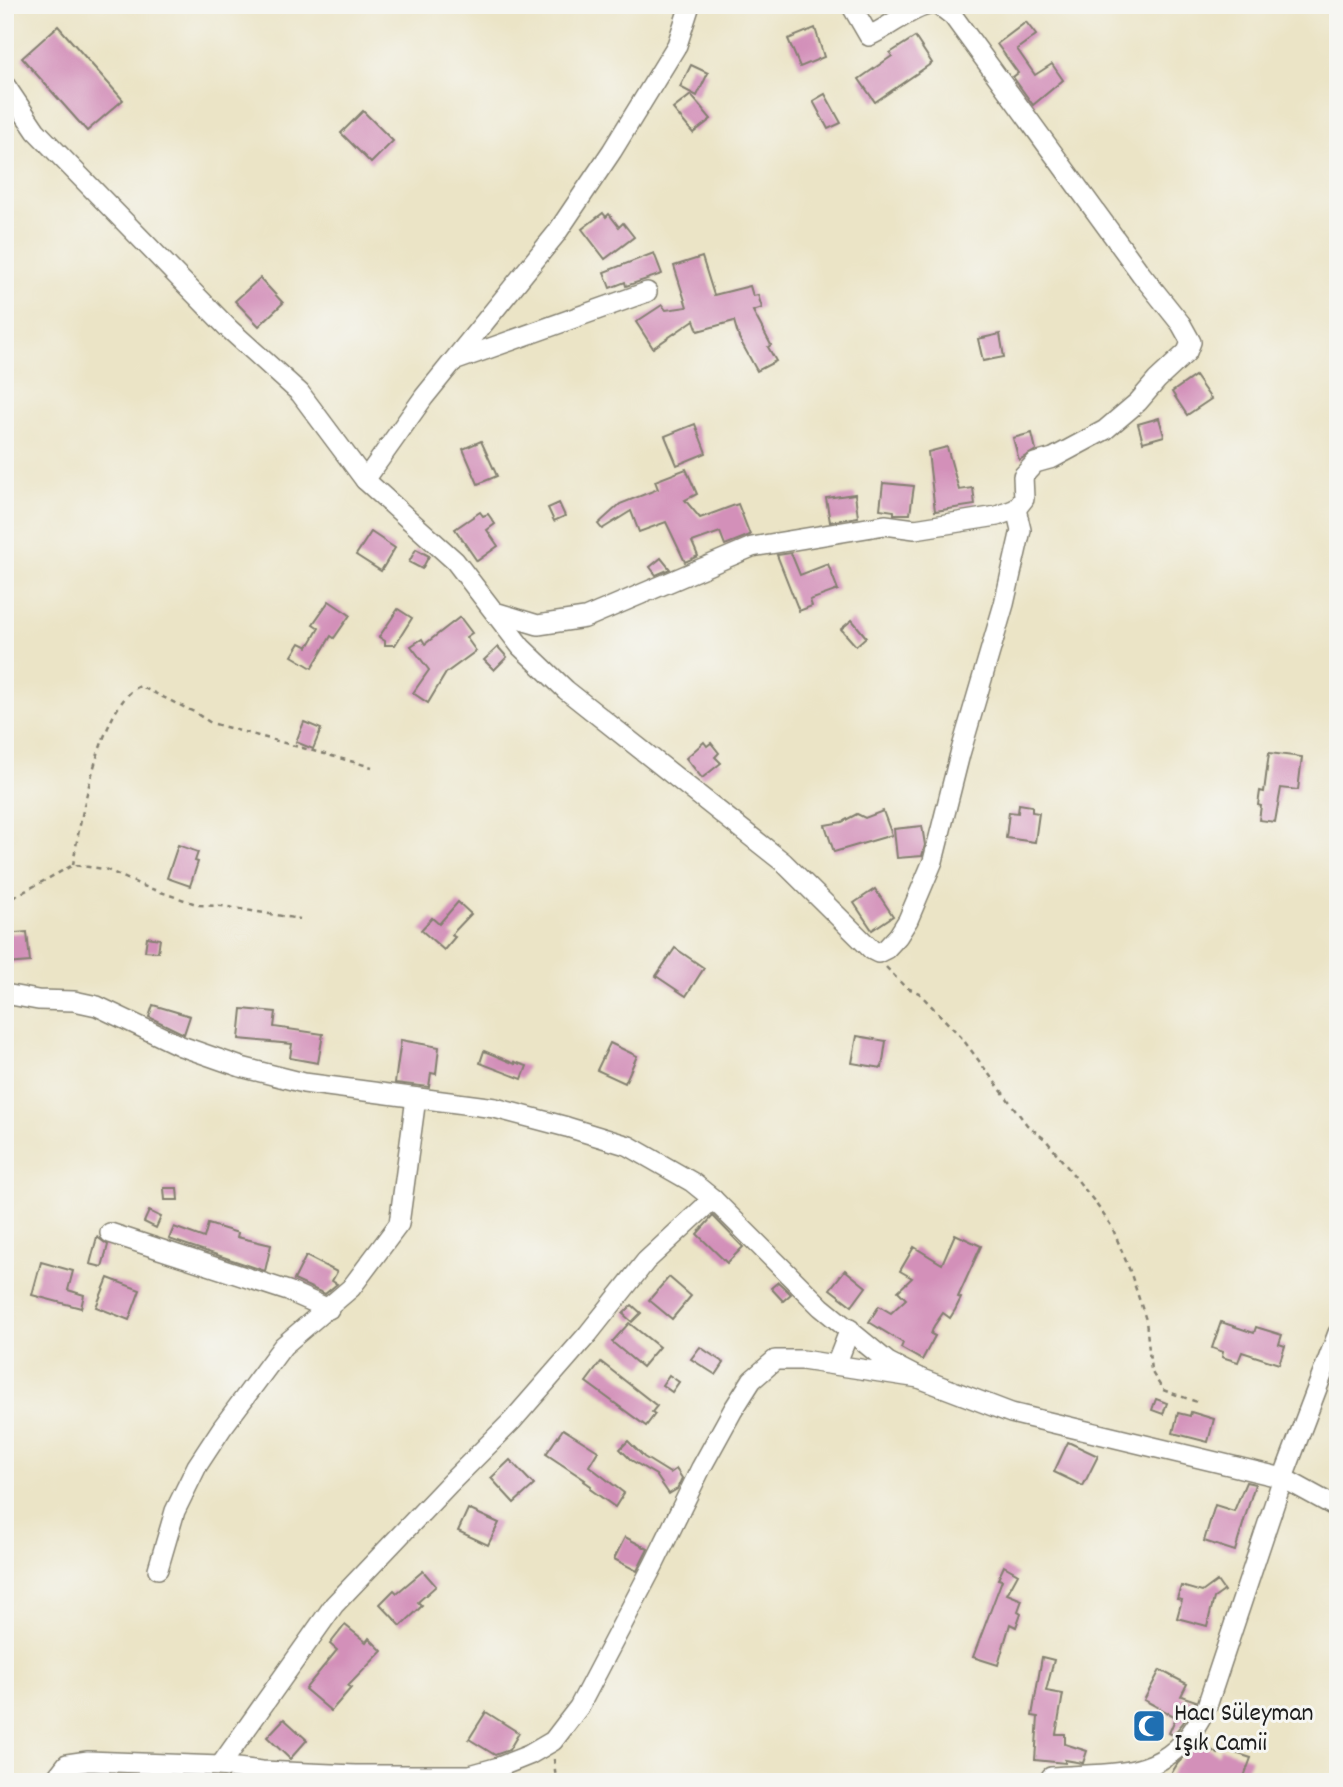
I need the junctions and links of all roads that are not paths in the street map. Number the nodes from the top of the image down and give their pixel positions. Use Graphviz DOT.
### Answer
graph roads {
  1 [pos="690,5"];
  2 [pos="851,5"];
  3 [pos="928,5"];
  4 [pos="939,5"];
  5 [pos="5,85"];
  6 [pos="647,292"];
  7 [pos="454,361"];
  8 [pos="365,480"];
  9 [pos="1016,509"];
  10 [pos="495,612"];
  11 [pos="5,994"];
  12 [pos="416,1098"];
  13 [pos="713,1199"];
  14 [pos="110,1233"];
  15 [pos="329,1309"];
  16 [pos="850,1329"];
  17 [pos="1338,1333"];
  18 [pos="836,1365"];
  19 [pos="919,1378"];
  20 [pos="1283,1478"];
  21 [pos="1338,1507"];
  22 [pos="158,1569"];
  23 [pos="220,1766"];
  24 [pos="1051,1777"];
  25 [pos="53,1782"];
  1 -- 7 [label="street"];
  2 -- 3 [label="street"];
  4 -- 9 [label="street"];
  5 -- 8 [label="street"];
  6 -- 7 [label="street"];
  7 -- 8 [label="street"];
  8 -- 10 [label="street"];
  9 -- 10 [label="street"];
  9 -- 10 [label="street"];
  11 -- 12 [label="street"];
  12 -- 13 [label="street"];
  12 -- 15 [label="street"];
  13 -- 16 [label="street"];
  13 -- 23 [label="street"];
  14 -- 15 [label="street"];
  15 -- 22 [label="street"];
  16 -- 18 [label="street"];
  16 -- 19 [label="street"];
  17 -- 20 [label="street"];
  18 -- 19 [label="street"];
  18 -- 23 [label="street"];
  19 -- 20 [label="street"];
  20 -- 21 [label="street"];
  20 -- 24 [label="street"];
  23 -- 25 [label="street"];
}
